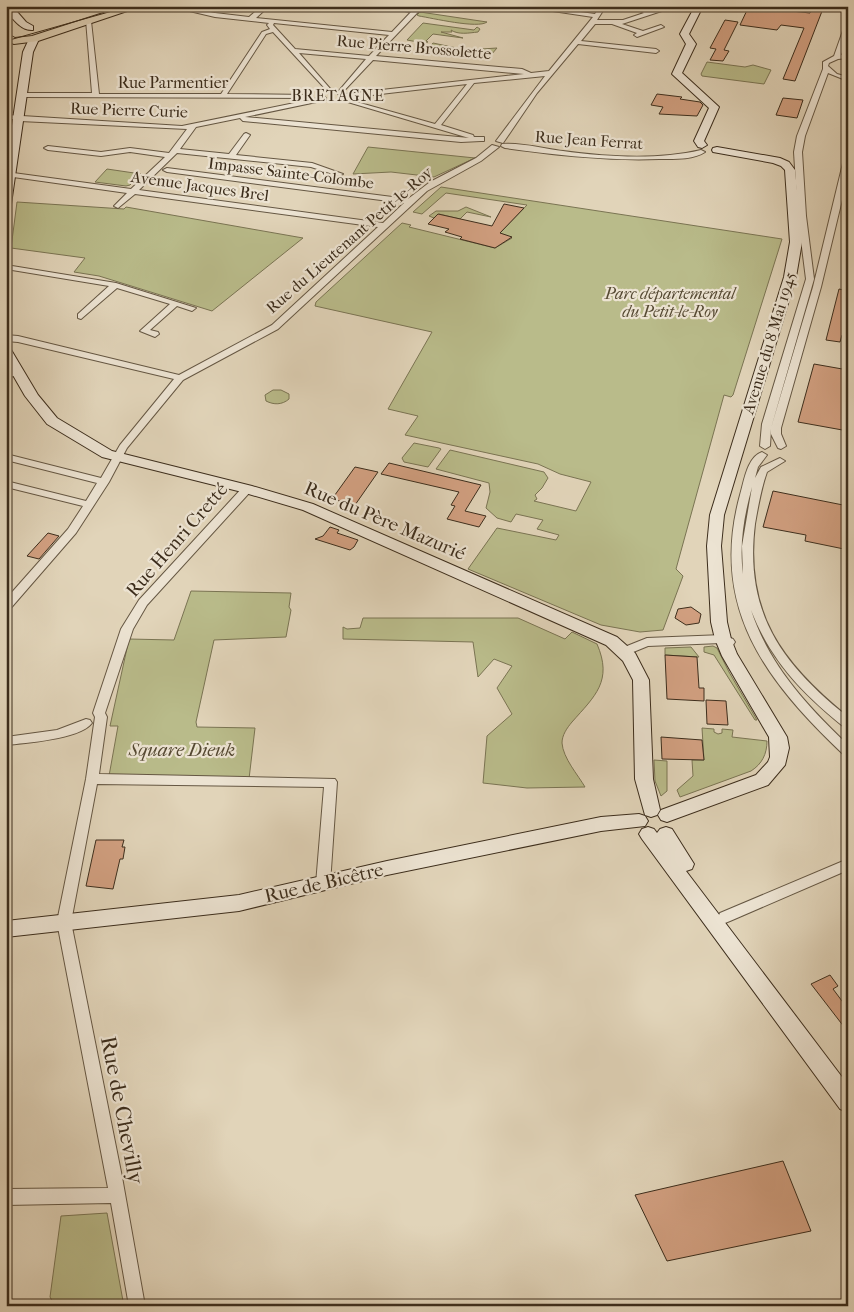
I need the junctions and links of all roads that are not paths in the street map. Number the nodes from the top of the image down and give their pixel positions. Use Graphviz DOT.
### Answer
graph roads {
  1 [pos="7,6"];
  2 [pos="119,6"];
  3 [pos="137,6"];
  4 [pos="171,6"];
  5 [pos="266,6"];
  6 [pos="375,6"];
  7 [pos="437,6"];
  8 [pos="522,6"];
  9 [pos="602,6"];
  10 [pos="634,6"];
  11 [pos="674,6"];
  12 [pos="699,6"];
  13 [pos="391,7"];
  14 [pos="416,10"];
  15 [pos="650,14"];
  16 [pos="12,18"];
  17 [pos="250,18"];
  18 [pos="595,19"];
  19 [pos="88,21"];
  20 [pos="273,21"];
  21 [pos="613,23"];
  22 [pos="848,25"];
  23 [pos="661,28"];
  24 [pos="39,29"];
  25 [pos="274,30"];
  26 [pos="643,33"];
  27 [pos="393,34"];
  28 [pos="633,36"];
  29 [pos="12,38"];
  30 [pos="34,39"];
  31 [pos="575,42"];
  32 [pos="293,51"];
  33 [pos="656,51"];
  34 [pos="28,52"];
  35 [pos="848,56"];
  36 [pos="837,57"];
  37 [pos="371,58"];
  38 [pos="826,69"];
  39 [pos="550,73"];
  40 [pos="526,76"];
  41 [pos="848,79"];
  42 [pos="473,82"];
  43 [pos="23,95"];
  44 [pos="96,96"];
  45 [pos="223,96"];
  46 [pos="335,98"];
  47 [pos="6,117"];
  48 [pos="20,118"];
  49 [pos="231,118"];
  50 [pos="193,126"];
  51 [pos="437,126"];
  52 [pos="246,135"];
  53 [pos="481,140"];
  54 [pos="498,144"];
  55 [pos="48,148"];
  56 [pos="701,148"];
  57 [pos="717,150"];
  58 [pos="172,153"];
  59 [pos="231,157"];
  60 [pos="848,159"];
  61 [pos="167,170"];
  62 [pos="8,174"];
  63 [pos="339,174"];
  64 [pos="134,191"];
  65 [pos="411,202"];
  66 [pos="6,204"];
  67 [pos="118,206"];
  68 [pos="386,226"];
  69 [pos="6,267"];
  70 [pos="116,285"];
  71 [pos="176,303"];
  72 [pos="192,308"];
  73 [pos="81,316"];
  74 [pos="155,334"];
  75 [pos="6,338"];
  76 [pos="6,351"];
  77 [pos="12,374"];
  78 [pos="180,378"];
  79 [pos="781,446"];
  80 [pos="763,450"];
  81 [pos="6,457"];
  82 [pos="117,458"];
  83 [pos="780,461"];
  84 [pos="104,482"];
  85 [pos="6,484"];
  86 [pos="247,489"];
  87 [pos="88,505"];
  88 [pos="717,590"];
  89 [pos="6,606"];
  90 [pos="723,639"];
  91 [pos="626,651"];
  92 [pos="740,659"];
  93 [pos="86,723"];
  94 [pos="848,724"];
  95 [pos="6,741"];
  96 [pos="848,752"];
  97 [pos="92,779"];
  98 [pos="657,823"];
  99 [pos="848,864"];
  100 [pos="323,884"];
  101 [pos="725,917"];
  102 [pos="64,922"];
  103 [pos="6,929"];
  104 [pos="848,1091"];
  105 [pos="848,1102"];
  106 [pos="117,1195"];
  107 [pos="6,1197"];
  108 [pos="137,1306"];
  1 -- 16 [label="main road"];
  2 -- 24 [label="main road"];
  3 -- 19 [label="main road"];
  4 -- 17 [label="street"];
  5 -- 17 [label="street"];
  6 -- 13 [label="street"];
  7 -- 14 [label="street"];
  8 -- 18 [label="street"];
  9 -- 18 [label="street, Rue du Lieutenant Petit-le-Roy"];
  10 -- 15 [label="street"];
  11 -- 15 [label="street"];
  12 -- 56 [label="main road"];
  13 -- 14 [label="street"];
  14 -- 27 [label="street"];
  15 -- 21 [label="street"];
  16 -- 24 [label="main road"];
  16 -- 29 [label="main road"];
  17 -- 20 [label="street"];
  18 -- 21 [label="street"];
  18 -- 31 [label="street, Rue du Lieutenant Petit-le-Roy"];
  19 -- 24 [label="main road"];
  19 -- 44 [label="street"];
  20 -- 25 [label="street"];
  20 -- 27 [label="street"];
  21 -- 26 [label="street"];
  22 -- 36 [label="street"];
  23 -- 26 [label="street"];
  24 -- 29 [label="main road"];
  24 -- 30 [label="main road"];
  25 -- 32 [label="street"];
  25 -- 45 [label="street"];
  26 -- 28 [label="street"];
  27 -- 37 [label="street"];
  29 -- 30 [label="main road"];
  29 -- 34 [label="main road"];
  30 -- 34 [label="main road"];
  31 -- 33 [label="street"];
  31 -- 39 [label="street, Rue du Lieutenant Petit-le-Roy"];
  32 -- 37 [label="street, Rue Pierre Brossolette"];
  32 -- 46 [label="street"];
  34 -- 43 [label="main road"];
  35 -- 36 [label="street"];
  36 -- 38 [label="street"];
  37 -- 40 [label="street, Rue Pierre Brossolette"];
  37 -- 46 [label="street"];
  38 -- 41 [label="street"];
  38 -- 80 [label="street"];
  39 -- 40 [label="street"];
  39 -- 54 [label="street, Rue du Lieutenant Petit-le-Roy"];
  40 -- 42 [label="street"];
  42 -- 46 [label="street"];
  42 -- 51 [label="street"];
  43 -- 44 [label="street, Rue Parmentier"];
  43 -- 48 [label="main road"];
  44 -- 45 [label="street, Rue Parmentier"];
  45 -- 46 [label="street, Rue Parmentier"];
  46 -- 49 [label="street, Rue Pierre Curie"];
  46 -- 51 [label="street"];
  47 -- 48 [label="street, Rue Pierre Curie"];
  48 -- 50 [label="street, Rue Pierre Curie"];
  48 -- 62 [label="main road"];
  49 -- 50 [label="street, Rue Pierre Curie"];
  49 -- 53 [label="street"];
  50 -- 58 [label="street"];
  51 -- 53 [label="street"];
  52 -- 59 [label="street"];
  53 -- 54 [label="street, Rue Jean Ferrat"];
  54 -- 56 [label="street, Rue Jean Ferrat"];
  54 -- 65 [label="street, Rue du Lieutenant Petit-le-Roy"];
  55 -- 58 [label="street"];
  56 -- 57 [label="main road"];
  57 -- 88 [label="main road, Avenue du 8 Mai 1945"];
  58 -- 59 [label="street"];
  58 -- 64 [label="street"];
  59 -- 63 [label="street"];
  60 -- 79 [label="street"];
  61 -- 65 [label="street, Impasse Sainte-Colombe"];
  62 -- 64 [label="street, Avenue Jacques Brel"];
  62 -- 66 [label="main road"];
  64 -- 67 [label="street"];
  64 -- 68 [label="street, Avenue Jacques Brel"];
  65 -- 68 [label="street, Rue du Lieutenant Petit-le-Roy"];
  68 -- 78 [label="street, Rue du Lieutenant Petit-le-Roy"];
  69 -- 70 [label="street"];
  70 -- 71 [label="street"];
  70 -- 73 [label="street"];
  71 -- 72 [label="street"];
  71 -- 74 [label="street"];
  75 -- 78 [label="street"];
  76 -- 77 [label="main road, Rue du Père Mazurié"];
  77 -- 82 [label="main road, Rue du Père Mazurié"];
  78 -- 82 [label="street, Rue du Lieutenant Petit-le-Roy"];
  79 -- 80 [label="street"];
  79 -- 83 [label="street"];
  80 -- 83 [label="street"];
  80 -- 96 [label="street"];
  81 -- 84 [label="street"];
  82 -- 84 [label="street, Rue du Lieutenant Petit-le-Roy"];
  82 -- 86 [label="main road, Rue du Père Mazurié"];
  83 -- 94 [label="street"];
  84 -- 87 [label="street, Rue du Lieutenant Petit-le-Roy"];
  85 -- 87 [label="street"];
  86 -- 91 [label="main road, Rue du Père Mazurié"];
  86 -- 97 [label="street, Rue Henri Cretté"];
  87 -- 89 [label="street, Rue du Lieutenant Petit-le-Roy"];
  88 -- 90 [label="main road, Avenue du 8 Mai 1945"];
  88 -- 92 [label="main road, Avenue du 8 Mai 1945"];
  90 -- 91 [label="street"];
  90 -- 92 [label="street"];
  90 -- 98 [label="main road, Avenue du 8 Mai 1945"];
  91 -- 98 [label="main road"];
  92 -- 98 [label="main road, Avenue du 8 Mai 1945"];
  93 -- 95 [label="street"];
  97 -- 100 [label="street"];
  97 -- 102 [label="street, Rue Henri Cretté"];
  98 -- 100 [label="main road, Rue de Bicêtre"];
  98 -- 101 [label="main road"];
  98 -- 105 [label="main road"];
  99 -- 101 [label="street"];
  100 -- 102 [label="main road, Rue de Bicêtre"];
  101 -- 104 [label="main road"];
  102 -- 103 [label="main road, Rue de Bicêtre"];
  102 -- 106 [label="street, Rue de Chevilly"];
  106 -- 107 [label="street"];
  106 -- 108 [label="street, Rue de Chevilly"];
}
